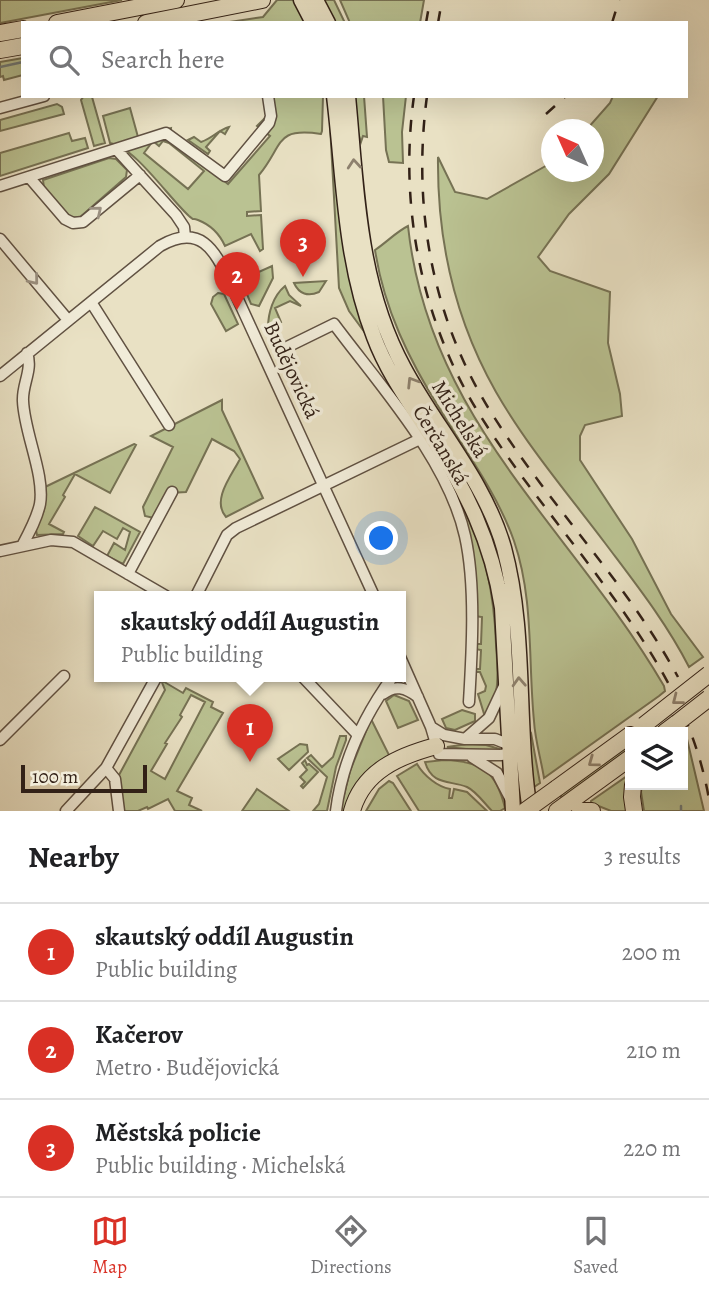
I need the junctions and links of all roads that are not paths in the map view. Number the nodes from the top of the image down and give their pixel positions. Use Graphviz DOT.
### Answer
graph roads {
  1 [pos="176,0"];
  2 [pos="262,0"];
  3 [pos="301,0"];
  4 [pos="316,0"];
  5 [pos="67,21"];
  6 [pos="156,21"];
  7 [pos="312,21"];
  8 [pos="327,21"];
  9 [pos="21,29"];
  10 [pos="0,33"];
  11 [pos="21,46"];
  12 [pos="0,50"];
  13 [pos="37,98"];
  14 [pos="334,98"];
  15 [pos="348,98"];
  16 [pos="269,102"];
  17 [pos="0,108"];
  18 [pos="116,149"];
  19 [pos="141,175"];
  20 [pos="29,177"];
  21 [pos="0,186"];
  22 [pos="185,237"];
  23 [pos="0,239"];
  24 [pos="91,302"];
  25 [pos="68,320"];
  26 [pos="283,348"];
  27 [pos="27,353"];
  28 [pos="0,376"];
  29 [pos="169,425"];
  30 [pos="420,439"];
  31 [pos="323,486"];
  32 [pos="172,492"];
  33 [pos="23,544"];
  34 [pos="0,551"];
  35 [pos="128,574"];
  36 [pos="157,591"];
  37 [pos="199,591"];
  38 [pos="372,591"];
  39 [pos="406,672"];
  40 [pos="709,674"];
  41 [pos="64,676"];
  42 [pos="507,680"];
  43 [pos="154,682"];
  44 [pos="308,682"];
  45 [pos="389,682"];
  46 [pos="418,697"];
  47 [pos="709,698"];
  48 [pos="376,701"];
  49 [pos="469,702"];
  50 [pos="431,727"];
  51 [pos="641,727"];
  52 [pos="673,727"];
  53 [pos="358,735"];
  54 [pos="465,739"];
  55 [pos="625,739"];
  56 [pos="0,740"];
  57 [pos="514,749"];
  58 [pos="438,750"];
  59 [pos="466,756"];
  60 [pos="625,762"];
  61 [pos="106,768"];
  62 [pos="633,790"];
  63 [pos="520,810"];
  64 [pos="559,810"];
  65 [pos="66,811"];
  66 [pos="118,811"];
  67 [pos="336,811"];
  68 [pos="352,811"];
  69 [pos="360,811"];
  70 [pos="580,811"];
  71 [pos="592,811"];
  72 [pos="634,811"];
  1 -- 5 [label="highway"];
  2 -- 6 [label="highway"];
  3 -- 7 [label="main road"];
  4 -- 8 [label="main road"];
  9 -- 10 [label="highway"];
  11 -- 12 [label="highway"];
  13 -- 17 [label="street"];
  14 -- 42 [label="main road, Michelská"];
  57 -- 15 [label="main road, Michelská, one-way"];
  16 -- 18 [label="street"];
  18 -- 19 [label="street"];
  18 -- 20 [label="street"];
  20 -- 19 [label="street, one-way"];
  19 -- 22 [label="street"];
  20 -- 21 [label="street"];
  22 -- 24 [label="street"];
  22 -- 31 [label="street, Budějovická"];
  23 -- 25 [label="street, one-way"];
  24 -- 25 [label="street"];
  24 -- 29 [label="street"];
  25 -- 27 [label="street"];
  26 -- 30 [label="street, Čerčanská"];
  27 -- 28 [label="street"];
  27 -- 33 [label="street"];
  30 -- 31 [label="street"];
  30 -- 49 [label="street, Čerčanská"];
  31 -- 37 [label="street"];
  31 -- 38 [label="street, Budějovická"];
  32 -- 35 [label="street"];
  33 -- 34 [label="street"];
  33 -- 35 [label="street"];
  35 -- 36 [label="street"];
  39 -- 46 [label="street"];
  40 -- 51 [label="highway, one-way, bridge"];
  41 -- 56 [label="street"];
  42 -- 54 [label="street"];
  42 -- 57 [label="main road, Michelská"];
  43 -- 61 [label="street"];
  44 -- 53 [label="street"];
  45 -- 48 [label="street"];
  46 -- 48 [label="street"];
  46 -- 50 [label="street"];
  47 -- 52 [label="highway, bridge"];
  48 -- 53 [label="street"];
  50 -- 54 [label="street"];
  50 -- 58 [label="street"];
  53 -- 67 [label="street"];
  54 -- 57 [label="street"];
  54 -- 58 [label="street"];
  55 -- 63 [label="highway, one-way, bridge"];
  57 -- 59 [label="street"];
  57 -- 63 [label="main road"];
  57 -- 63 [label="main road, Michelská"];
  58 -- 59 [label="street"];
  58 -- 68 [label="highway"];
  58 -- 69 [label="highway"];
  59 -- 63 [label="street"];
  60 -- 64 [label="highway"];
  61 -- 65 [label="street"];
  61 -- 66 [label="street"];
  62 -- 72 [label="highway"];
  70 -- 71 [label="highway"];
}
